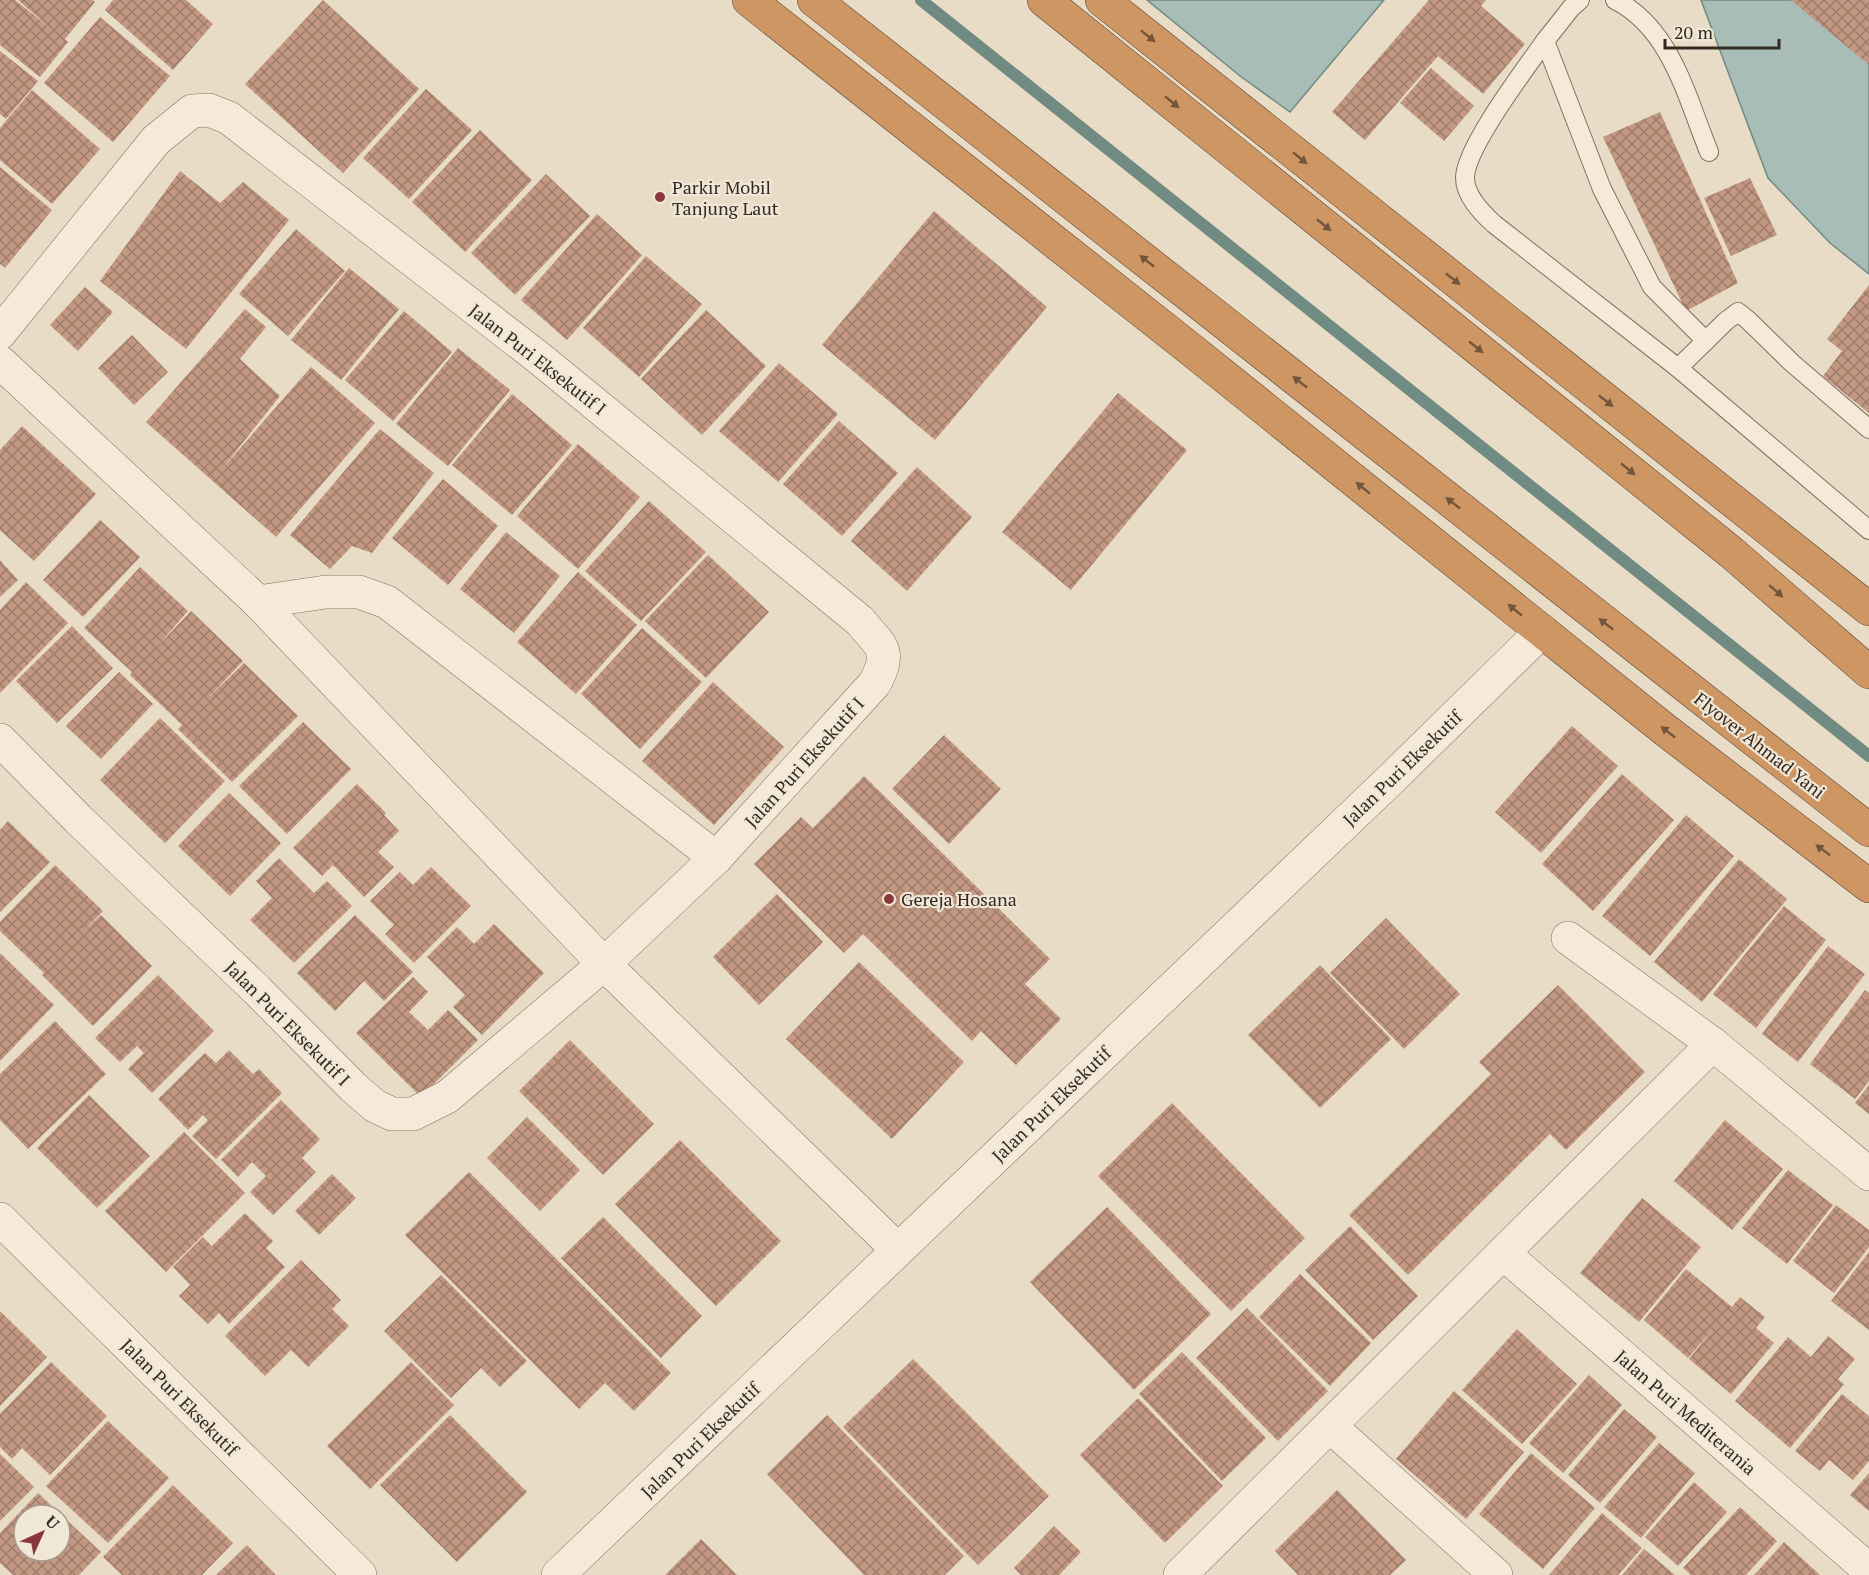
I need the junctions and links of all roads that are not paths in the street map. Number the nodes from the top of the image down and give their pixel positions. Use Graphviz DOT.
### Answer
graph roads {
  1 [pos="749,0"];
  2 [pos="814,0"];
  3 [pos="1044,0"];
  4 [pos="1102,0"];
  5 [pos="1580,0"];
  6 [pos="1615,0"];
  7 [pos="1545,41"];
  8 [pos="1709,152"];
  9 [pos="0,333"];
  10 [pos="1706,341"];
  11 [pos="0,362"];
  12 [pos="1678,368"];
  13 [pos="1869,429"];
  14 [pos="1869,530"];
  15 [pos="258,602"];
  16 [pos="1869,609"];
  17 [pos="1542,631"];
  18 [pos="1869,672"];
  19 [pos="0,740"];
  20 [pos="1869,830"];
  21 [pos="716,858"];
  22 [pos="1869,886"];
  23 [pos="1569,938"];
  24 [pos="604,964"];
  25 [pos="1713,1044"];
  26 [pos="1869,1174"];
  27 [pos="0,1219"];
  28 [pos="898,1250"];
  29 [pos="1503,1253"];
  30 [pos="1330,1426"];
  31 [pos="1869,1570"];
  32 [pos="360,1575"];
  33 [pos="558,1575"];
  34 [pos="1180,1575"];
  35 [pos="1496,1575"];
  17 -- 1 [label="highway, one-way"];
  20 -- 2 [label="highway, Flyover Ahmad Yani, one-way"];
  3 -- 18 [label="highway, one-way"];
  4 -- 16 [label="highway, one-way"];
  5 -- 7 [label="lane"];
  6 -- 8 [label="lane"];
  7 -- 10 [label="lane"];
  7 -- 12 [label="lane"];
  9 -- 21 [label="street, Jalan Puri Eksekutif I"];
  10 -- 12 [label="lane"];
  10 -- 13 [label="lane"];
  11 -- 15 [label="street"];
  12 -- 14 [label="lane"];
  15 -- 21 [label="street"];
  15 -- 24 [label="street"];
  22 -- 17 [label="highway, one-way"];
  17 -- 28 [label="street, Jalan Puri Eksekutif"];
  19 -- 24 [label="street, Jalan Puri Eksekutif I"];
  21 -- 24 [label="street, Jalan Puri Eksekutif I"];
  23 -- 25 [label="street"];
  24 -- 28 [label="street"];
  25 -- 26 [label="street"];
  25 -- 29 [label="street"];
  27 -- 32 [label="street, Jalan Puri Eksekutif"];
  28 -- 33 [label="street, Jalan Puri Eksekutif"];
  29 -- 30 [label="street"];
  29 -- 31 [label="street, Jalan Puri Mediterania"];
  30 -- 34 [label="street"];
  30 -- 35 [label="street"];
}
